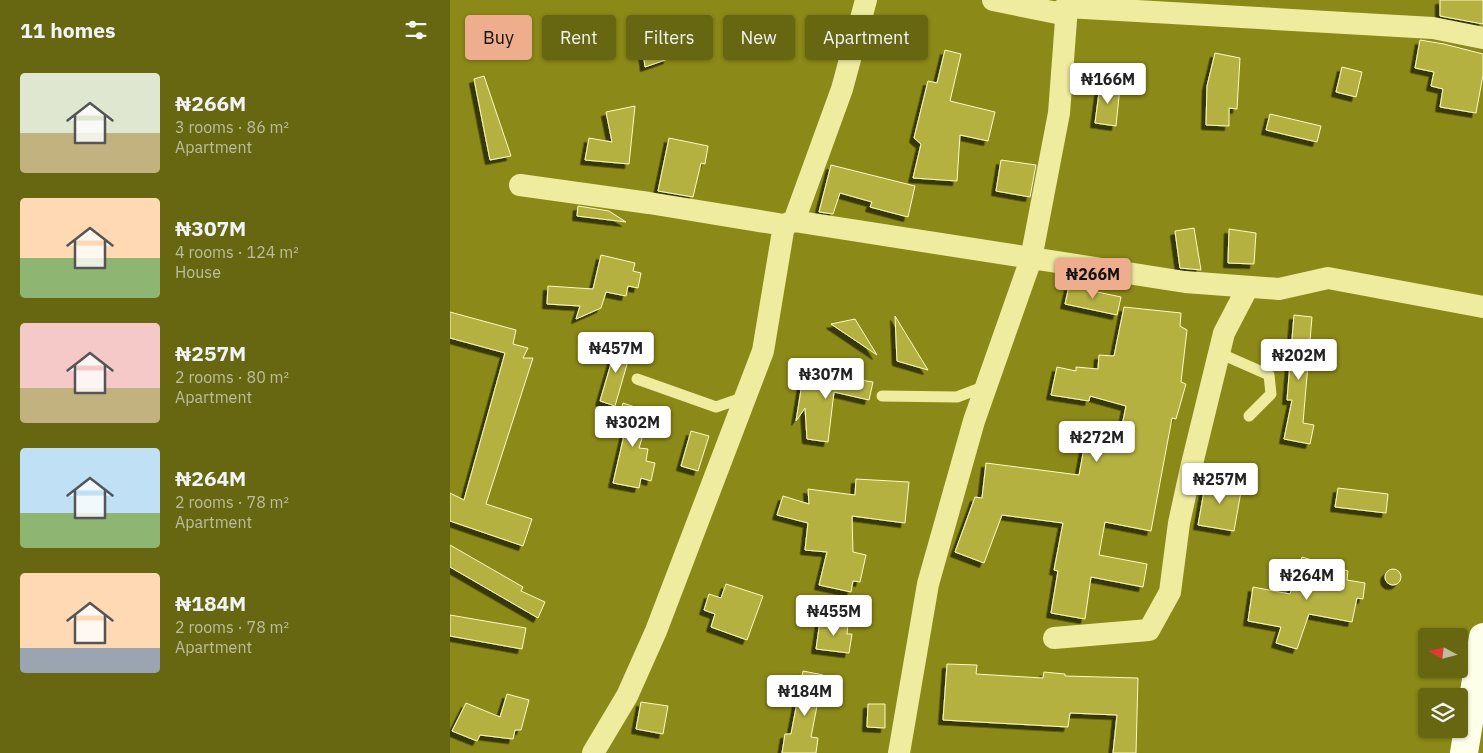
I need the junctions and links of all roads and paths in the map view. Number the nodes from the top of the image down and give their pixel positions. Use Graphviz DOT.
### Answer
graph roads {
  1 [pos="866,0"];
  2 [pos="993,0"];
  3 [pos="1056,6"];
  4 [pos="1483,38"];
  5 [pos="520,185"];
  6 [pos="789,223"];
  7 [pos="1031,258"];
  8 [pos="1248,287"];
  9 [pos="1483,307"];
  10 [pos="1219,353"];
  11 [pos="637,379"];
  12 [pos="986,386"];
  13 [pos="882,396"];
  14 [pos="745,397"];
  15 [pos="1249,416"];
  16 [pos="1483,637"];
  17 [pos="1054,638"];
  18 [pos="593,753"];
  19 [pos="899,753"];
  20 [pos="1464,753"];
  1 -- 6 [label="street"];
  2 -- 3 [label="street"];
  3 -- 4 [label="street"];
  3 -- 7 [label="street"];
  5 -- 6 [label="street"];
  6 -- 7 [label="street"];
  6 -- 14 [label="street"];
  7 -- 8 [label="street"];
  7 -- 12 [label="street"];
  8 -- 9 [label="street"];
  8 -- 10 [label="street"];
  10 -- 15 [label="lane"];
  10 -- 17 [label="street"];
  11 -- 14 [label="lane"];
  12 -- 13 [label="lane"];
  12 -- 19 [label="street"];
  14 -- 18 [label="street"];
  16 -- 20 [label="main road"];
}
